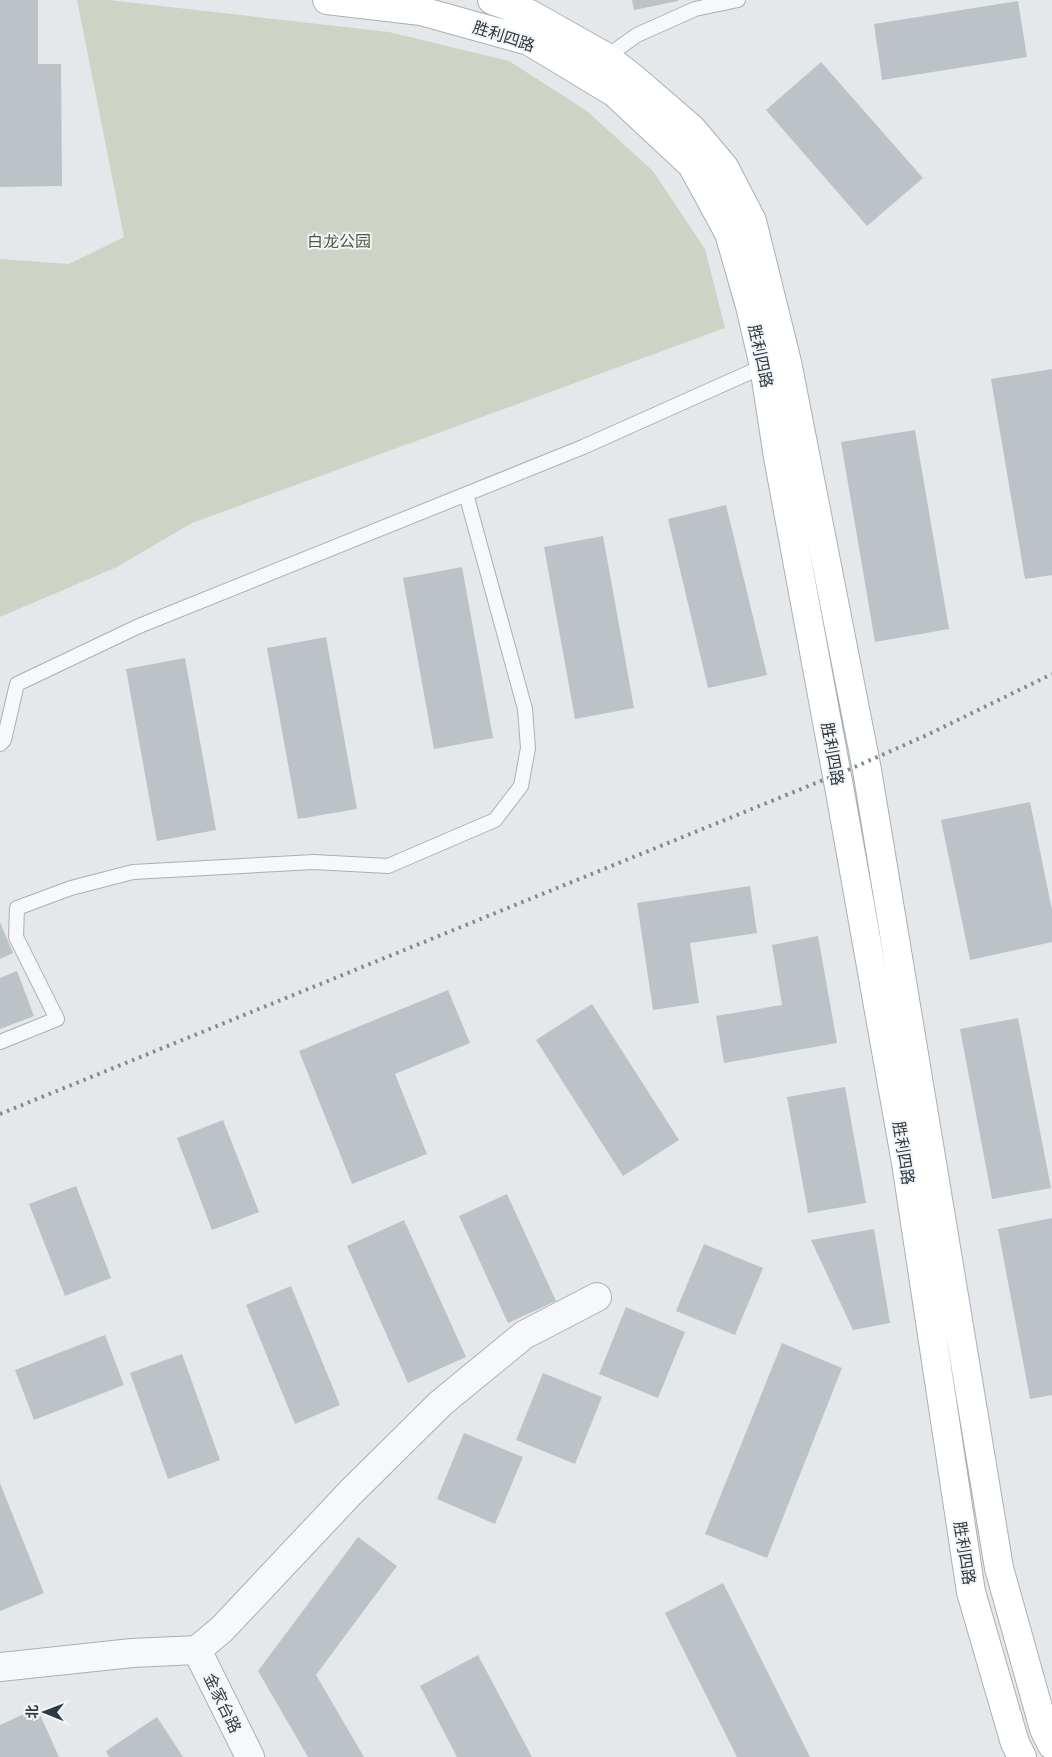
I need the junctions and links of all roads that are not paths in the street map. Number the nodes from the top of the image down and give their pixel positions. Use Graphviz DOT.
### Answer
graph roads {
  1 [pos="327,0"];
  2 [pos="492,0"];
  3 [pos="738,0"];
  4 [pos="606,57"];
  5 [pos="583,73"];
  6 [pos="764,366"];
  7 [pos="466,494"];
  8 [pos="0,744"];
  9 [pos="0,1042"];
  10 [pos="597,1297"];
  11 [pos="197,1650"];
  12 [pos="0,1667"];
  13 [pos="1052,1745"];
  14 [pos="250,1757"];
  15 [pos="1022,1757"];
  1 -- 5 [label="main road, 胜利四路"];
  2 -- 4 [label="main road, 胜利四路"];
  3 -- 4 [label="lane"];
  4 -- 5 [label="lane"];
  4 -- 13 [label="main road, 胜利四路"];
  5 -- 6 [label="main road, 胜利四路"];
  6 -- 7 [label="lane"];
  6 -- 15 [label="main road, 胜利四路"];
  7 -- 8 [label="lane"];
  7 -- 9 [label="lane"];
  10 -- 11 [label="street"];
  11 -- 12 [label="street"];
  11 -- 14 [label="street, 金家台路"];
}
